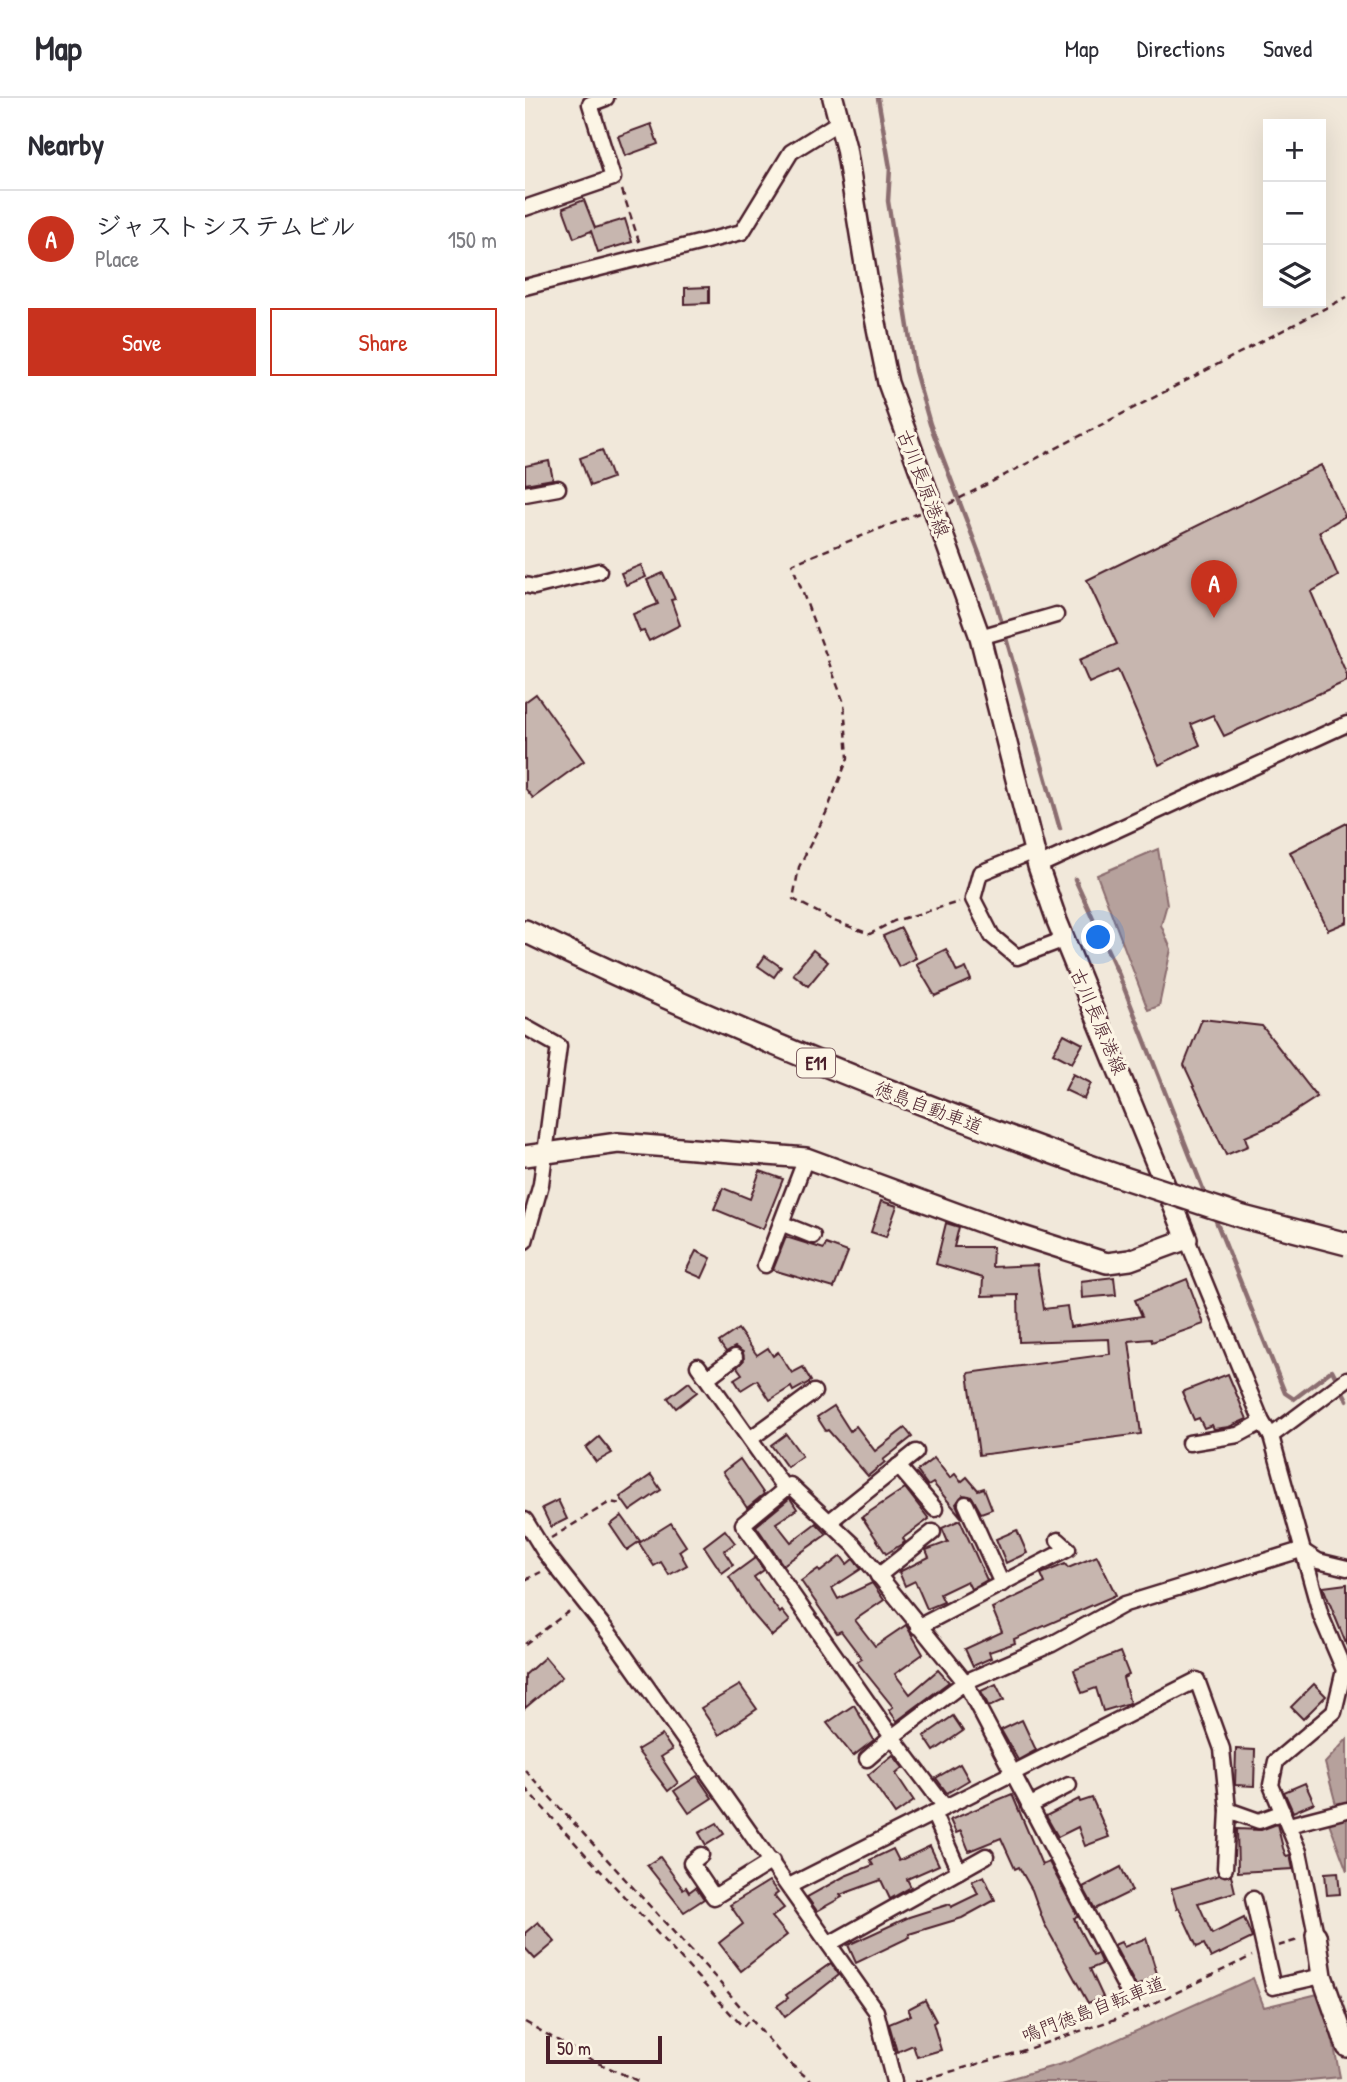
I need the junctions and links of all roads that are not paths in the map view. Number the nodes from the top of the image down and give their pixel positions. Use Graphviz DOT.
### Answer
graph roads {
  1 [pos="606,98"];
  2 [pos="834,98"];
  3 [pos="839,122"];
  4 [pos="525,208"];
  5 [pos="525,287"];
  6 [pos="558,488"];
  7 [pos="525,494"];
  8 [pos="599,571"];
  9 [pos="525,585"];
  10 [pos="1056,615"];
  11 [pos="987,635"];
  12 [pos="1347,724"];
  13 [pos="1036,859"];
  14 [pos="525,932"];
  15 [pos="1065,939"];
  16 [pos="525,1027"];
  17 [pos="546,1152"];
  18 [pos="525,1156"];
  19 [pos="806,1158"];
  20 [pos="783,1224"];
  21 [pos="813,1236"];
  22 [pos="525,1239"];
  23 [pos="1187,1239"];
  24 [pos="1347,1244"];
  25 [pos="765,1265"];
  26 [pos="734,1357"];
  27 [pos="1346,1380"];
  28 [pos="814,1392"];
  29 [pos="1262,1422"];
  30 [pos="1272,1436"];
  31 [pos="750,1439"];
  32 [pos="1189,1443"];
  33 [pos="916,1452"];
  34 [pos="898,1466"];
  35 [pos="785,1489"];
  36 [pos="965,1504"];
  37 [pos="935,1509"];
  38 [pos="525,1520"];
  39 [pos="830,1521"];
  40 [pos="933,1532"];
  41 [pos="1058,1540"];
  42 [pos="1301,1550"];
  43 [pos="1347,1568"];
  44 [pos="878,1576"];
  45 [pos="1002,1584"];
  46 [pos="918,1627"];
  47 [pos="965,1682"];
  48 [pos="892,1737"];
  49 [pos="867,1759"];
  50 [pos="1012,1773"];
  51 [pos="1069,1785"];
  52 [pos="1029,1806"];
  53 [pos="939,1810"];
  54 [pos="1228,1810"];
  55 [pos="1347,1810"];
  56 [pos="1286,1818"];
  57 [pos="986,1856"];
  58 [pos="772,1861"];
  59 [pos="690,1862"];
  60 [pos="1225,1868"];
  61 [pos="959,1871"];
  62 [pos="789,1885"];
  63 [pos="1253,1899"];
  64 [pos="1315,1936"];
  65 [pos="829,1944"];
  66 [pos="1322,1976"];
  67 [pos="1129,1994"];
  68 [pos="1347,2047"];
  69 [pos="894,2082"];
  1 -- 4 [label="street"];
  2 -- 3 [label="main road, 古川長原港線"];
  3 -- 5 [label="street"];
  3 -- 11 [label="main road, 古川長原港線"];
  6 -- 7 [label="street"];
  8 -- 9 [label="street"];
  10 -- 11 [label="street"];
  11 -- 13 [label="main road, 古川長原港線"];
  12 -- 13 [label="street"];
  13 -- 15 [label="main road, 古川長原港線"];
  13 -- 15 [label="street"];
  14 -- 24 [label="highway, 徳島自動車道 / E11, bridge"];
  15 -- 23 [label="main road, 古川長原港線"];
  16 -- 17 [label="street"];
  17 -- 18 [label="main road"];
  17 -- 19 [label="main road"];
  17 -- 22 [label="street"];
  19 -- 20 [label="street"];
  19 -- 23 [label="main road"];
  20 -- 21 [label="street"];
  20 -- 25 [label="street"];
  23 -- 29 [label="street"];
  26 -- 31 [label="street"];
  27 -- 30 [label="street"];
  28 -- 31 [label="street"];
  29 -- 30 [label="street"];
  29 -- 32 [label="street"];
  30 -- 42 [label="street"];
  31 -- 35 [label="street"];
  33 -- 34 [label="street"];
  34 -- 37 [label="street"];
  34 -- 39 [label="street"];
  35 -- 39 [label="street"];
  35 -- 48 [label="street"];
  36 -- 45 [label="street"];
  38 -- 58 [label="street"];
  39 -- 44 [label="street"];
  40 -- 44 [label="street"];
  41 -- 45 [label="street"];
  42 -- 43 [label="street"];
  42 -- 47 [label="street"];
  42 -- 56 [label="street"];
  44 -- 46 [label="street"];
  45 -- 46 [label="street"];
  46 -- 47 [label="street"];
  47 -- 48 [label="street"];
  47 -- 50 [label="street"];
  48 -- 49 [label="street"];
  48 -- 53 [label="street"];
  50 -- 52 [label="street"];
  50 -- 53 [label="street"];
  50 -- 54 [label="street"];
  51 -- 52 [label="street"];
  52 -- 67 [label="street"];
  53 -- 61 [label="street"];
  53 -- 62 [label="street"];
  54 -- 56 [label="street"];
  54 -- 60 [label="street"];
  55 -- 56 [label="street"];
  56 -- 64 [label="street"];
  57 -- 61 [label="street"];
  58 -- 59 [label="street"];
  58 -- 62 [label="street"];
  61 -- 65 [label="street"];
  62 -- 65 [label="street"];
  63 -- 66 [label="street"];
  64 -- 66 [label="main road"];
  65 -- 69 [label="street"];
  66 -- 68 [label="main road"];
}
